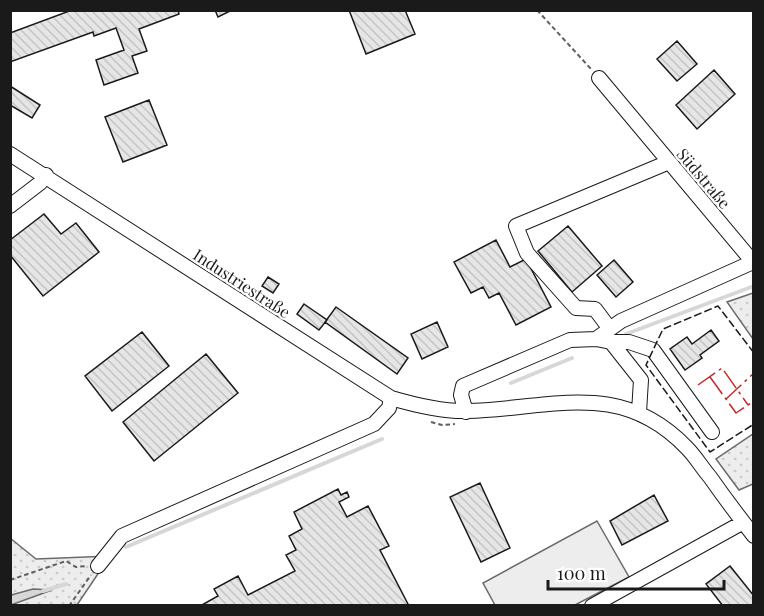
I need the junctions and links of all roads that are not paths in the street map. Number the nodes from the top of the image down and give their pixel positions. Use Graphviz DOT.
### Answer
graph roads {
  1 [pos="599,78"];
  2 [pos="10,154"];
  3 [pos="669,162"];
  4 [pos="45,175"];
  5 [pos="10,206"];
  6 [pos="611,335"];
  7 [pos="391,398"];
  8 [pos="639,412"];
  9 [pos="465,418"];
  10 [pos="712,432"];
  11 [pos="744,524"];
  12 [pos="753,536"];
  13 [pos="98,566"];
  14 [pos="592,606"];
  1 -- 3 [label="street, Südstraße"];
  2 -- 4 [label="street, Industriestraße"];
  3 -- 6 [label="street, Südstraße"];
  3 -- 6 [label="street"];
  4 -- 5 [label="street"];
  4 -- 7 [label="street, Industriestraße"];
  6 -- 8 [label="street"];
  6 -- 9 [label="street"];
  6 -- 10 [label="street"];
  7 -- 9 [label="street, Industriestraße"];
  7 -- 13 [label="street"];
  8 -- 9 [label="street, Industriestraße"];
  8 -- 11 [label="street, Industriestraße"];
  11 -- 12 [label="street, Industriestraße"];
  11 -- 14 [label="street"];
}
